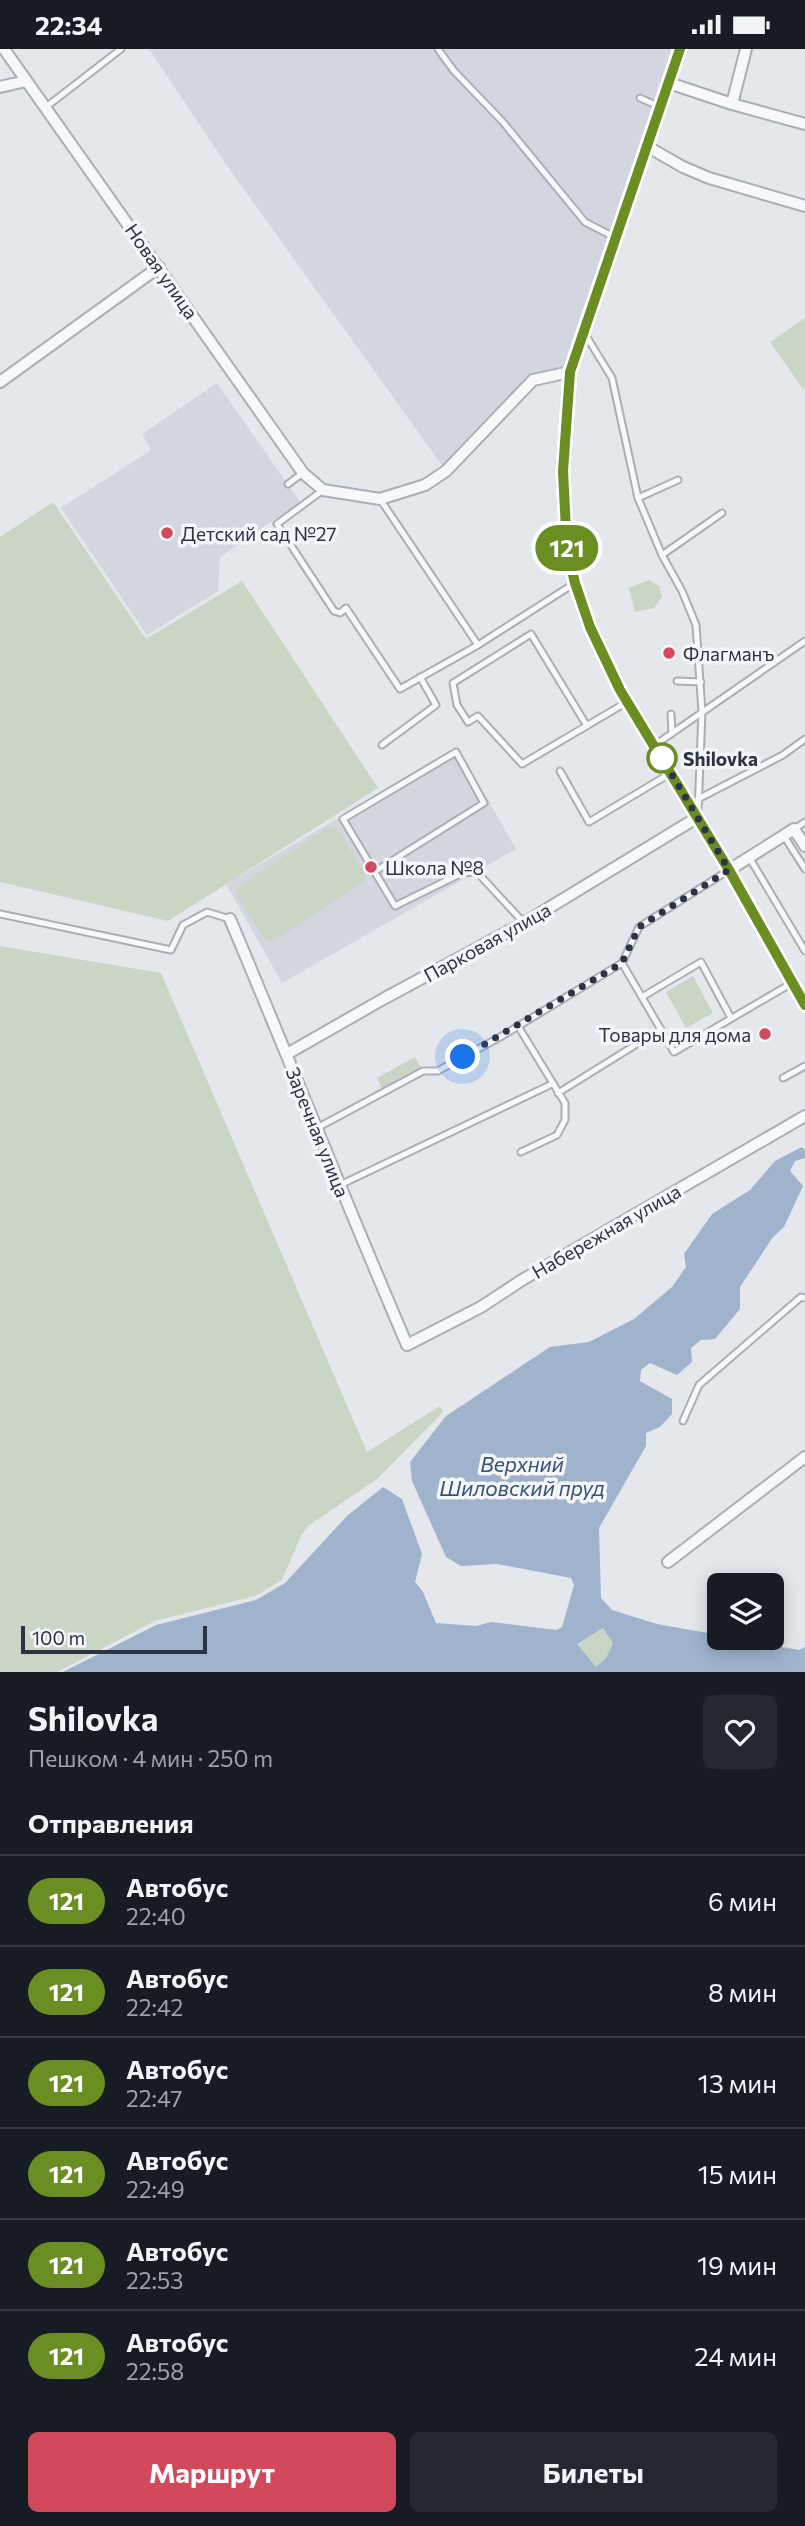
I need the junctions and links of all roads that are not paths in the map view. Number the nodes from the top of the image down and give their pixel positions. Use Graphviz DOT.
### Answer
graph roads {
  1 [pos="4,49"];
  2 [pos="121,49"];
  3 [pos="438,49"];
  4 [pos="680,49"];
  5 [pos="746,49"];
  6 [pos="26,81"];
  7 [pos="669,83"];
  8 [pos="0,87"];
  9 [pos="640,98"];
  10 [pos="732,104"];
  11 [pos="46,107"];
  12 [pos="661,107"];
  13 [pos="805,124"];
  14 [pos="648,147"];
  15 [pos="805,206"];
  16 [pos="616,238"];
  17 [pos="159,267"];
  18 [pos="583,332"];
  19 [pos="570,372"];
  20 [pos="0,382"];
  21 [pos="303,473"];
  22 [pos="678,480"];
  23 [pos="288,484"];
  24 [pos="323,490"];
  25 [pos="638,498"];
  26 [pos="380,499"];
  27 [pos="722,513"];
  28 [pos="662,555"];
  29 [pos="575,583"];
  30 [pos="805,641"];
  31 [pos="478,645"];
  32 [pos="420,677"];
  33 [pos="677,681"];
  34 [pos="701,682"];
  35 [pos="627,702"];
  36 [pos="702,712"];
  37 [pos="671,714"];
  38 [pos="587,726"];
  39 [pos="672,733"];
  40 [pos="805,739"];
  41 [pos="382,745"];
  42 [pos="654,746"];
  43 [pos="560,771"];
  44 [pos="671,773"];
  45 [pos="698,799"];
  46 [pos="698,817"];
  47 [pos="805,822"];
  48 [pos="794,829"];
  49 [pos="784,836"];
  50 [pos="805,846"];
  51 [pos="749,857"];
  52 [pos="805,869"];
  53 [pos="729,870"];
  54 [pos="374,872"];
  55 [pos="0,914"];
  56 [pos="230,919"];
  57 [pos="524,923"];
  58 [pos="805,950"];
  59 [pos="622,963"];
  60 [pos="792,983"];
  61 [pos="642,997"];
  62 [pos="805,1005"];
  63 [pos="731,1018"];
  64 [pos="518,1026"];
  65 [pos="661,1029"];
  66 [pos="287,1055"];
  67 [pos="805,1066"];
  68 [pos="783,1078"];
  69 [pos="552,1084"];
  70 [pos="558,1093"];
  71 [pos="805,1116"];
  72 [pos="315,1129"];
  73 [pos="521,1152"];
  74 [pos="339,1185"];
  75 [pos="805,1298"];
  76 [pos="407,1345"];
  77 [pos="683,1421"];
  78 [pos="805,1457"];
  79 [pos="668,1562"];
  1 -- 6 [label="street, Новая улица"];
  2 -- 11 [label="lane"];
  3 -- 16 [label="lane"];
  4 -- 7 [label="street"];
  5 -- 10 [label="street"];
  6 -- 8 [label="street"];
  6 -- 11 [label="street, Новая улица"];
  7 -- 10 [label="street"];
  7 -- 12 [label="street"];
  9 -- 12 [label="lane"];
  10 -- 13 [label="street"];
  11 -- 17 [label="street, Новая улица"];
  12 -- 14 [label="street"];
  14 -- 15 [label="street"];
  14 -- 16 [label="street"];
  16 -- 18 [label="street"];
  17 -- 20 [label="street"];
  17 -- 21 [label="street, Новая улица"];
  18 -- 19 [label="street"];
  18 -- 25 [label="lane"];
  19 -- 26 [label="street"];
  19 -- 29 [label="street"];
  21 -- 23 [label="lane"];
  21 -- 24 [label="street, Новая улица"];
  22 -- 25 [label="lane"];
  24 -- 26 [label="street"];
  24 -- 32 [label="lane"];
  25 -- 28 [label="lane"];
  26 -- 31 [label="lane"];
  27 -- 28 [label="lane"];
  28 -- 34 [label="lane"];
  29 -- 31 [label="lane"];
  29 -- 35 [label="street"];
  30 -- 36 [label="lane"];
  31 -- 32 [label="lane"];
  32 -- 41 [label="lane"];
  33 -- 34 [label="lane"];
  34 -- 36 [label="lane"];
  35 -- 38 [label="lane"];
  35 -- 42 [label="street"];
  36 -- 39 [label="lane"];
  36 -- 45 [label="lane"];
  37 -- 39 [label="lane"];
  38 -- 38 [label="lane"];
  39 -- 42 [label="lane"];
  40 -- 45 [label="lane"];
  42 -- 44 [label="street"];
  43 -- 44 [label="lane"];
  44 -- 46 [label="street"];
  45 -- 46 [label="lane"];
  46 -- 53 [label="street"];
  46 -- 57 [label="street, Парковая улица"];
  47 -- 48 [label="lane"];
  48 -- 49 [label="street"];
  48 -- 50 [label="street"];
  49 -- 51 [label="street"];
  49 -- 52 [label="lane"];
  51 -- 53 [label="street"];
  51 -- 58 [label="lane"];
  53 -- 59 [label="lane"];
  53 -- 60 [label="street"];
  54 -- 54 [label="lane"];
  54 -- 57 [label="lane"];
  55 -- 56 [label="lane"];
  56 -- 66 [label="street, Заречная улица"];
  57 -- 66 [label="street, Парковая улица"];
  59 -- 61 [label="lane"];
  59 -- 64 [label="lane"];
  60 -- 62 [label="street"];
  60 -- 63 [label="lane"];
  61 -- 63 [label="lane"];
  61 -- 65 [label="lane"];
  63 -- 65 [label="lane"];
  64 -- 69 [label="lane"];
  64 -- 72 [label="lane"];
  65 -- 70 [label="lane"];
  66 -- 72 [label="street, Заречная улица"];
  67 -- 68 [label="lane"];
  69 -- 70 [label="lane"];
  69 -- 74 [label="lane"];
  70 -- 73 [label="lane"];
  71 -- 76 [label="street, Набережная улица"];
  72 -- 74 [label="street, Заречная улица"];
  74 -- 76 [label="street, Заречная улица"];
  75 -- 77 [label="lane"];
  78 -- 79 [label="street"];
}
